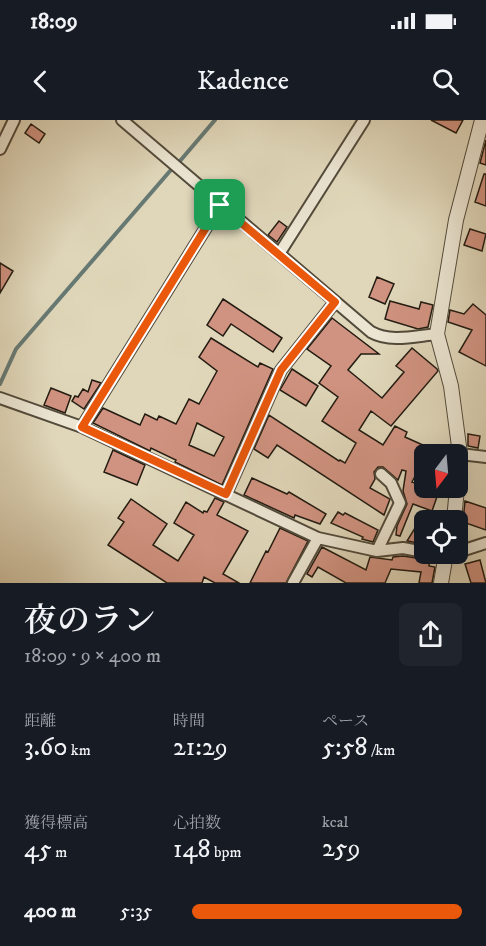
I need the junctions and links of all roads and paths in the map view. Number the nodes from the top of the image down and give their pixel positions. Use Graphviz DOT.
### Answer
graph roads {
  1 [pos="14,120"];
  2 [pos="122,120"];
  3 [pos="364,120"];
  4 [pos="482,120"];
  5 [pos="0,149"];
  6 [pos="220,205"];
  7 [pos="279,254"];
  8 [pos="335,302"];
  9 [pos="437,334"];
  10 [pos="1,400"];
  11 [pos="82,427"];
  12 [pos="459,444"];
  13 [pos="468,455"];
  14 [pos="486,457"];
  15 [pos="381,474"];
  16 [pos="226,494"];
  17 [pos="318,538"];
  18 [pos="486,543"];
  19 [pos="468,548"];
  20 [pos="414,550"];
  21 [pos="377,551"];
  22 [pos="447,564"];
  23 [pos="293,583"];
  24 [pos="441,583"];
  1 -- 5 [label="street"];
  2 -- 6 [label="street"];
  3 -- 7 [label="street"];
  4 -- 9 [label="street"];
  6 -- 7 [label="street"];
  6 -- 11 [label="street"];
  7 -- 8 [label="street"];
  8 -- 9 [label="street"];
  8 -- 16 [label="street"];
  9 -- 12 [label="street"];
  10 -- 11 [label="street"];
  11 -- 16 [label="street"];
  13 -- 14 [label="street"];
  15 -- 21 [label="street"];
  16 -- 17 [label="street"];
  17 -- 21 [label="street"];
  17 -- 23 [label="street"];
  18 -- 19 [label="street"];
  20 -- 21 [label="street"];
  22 -- 24 [label="street"];
}
